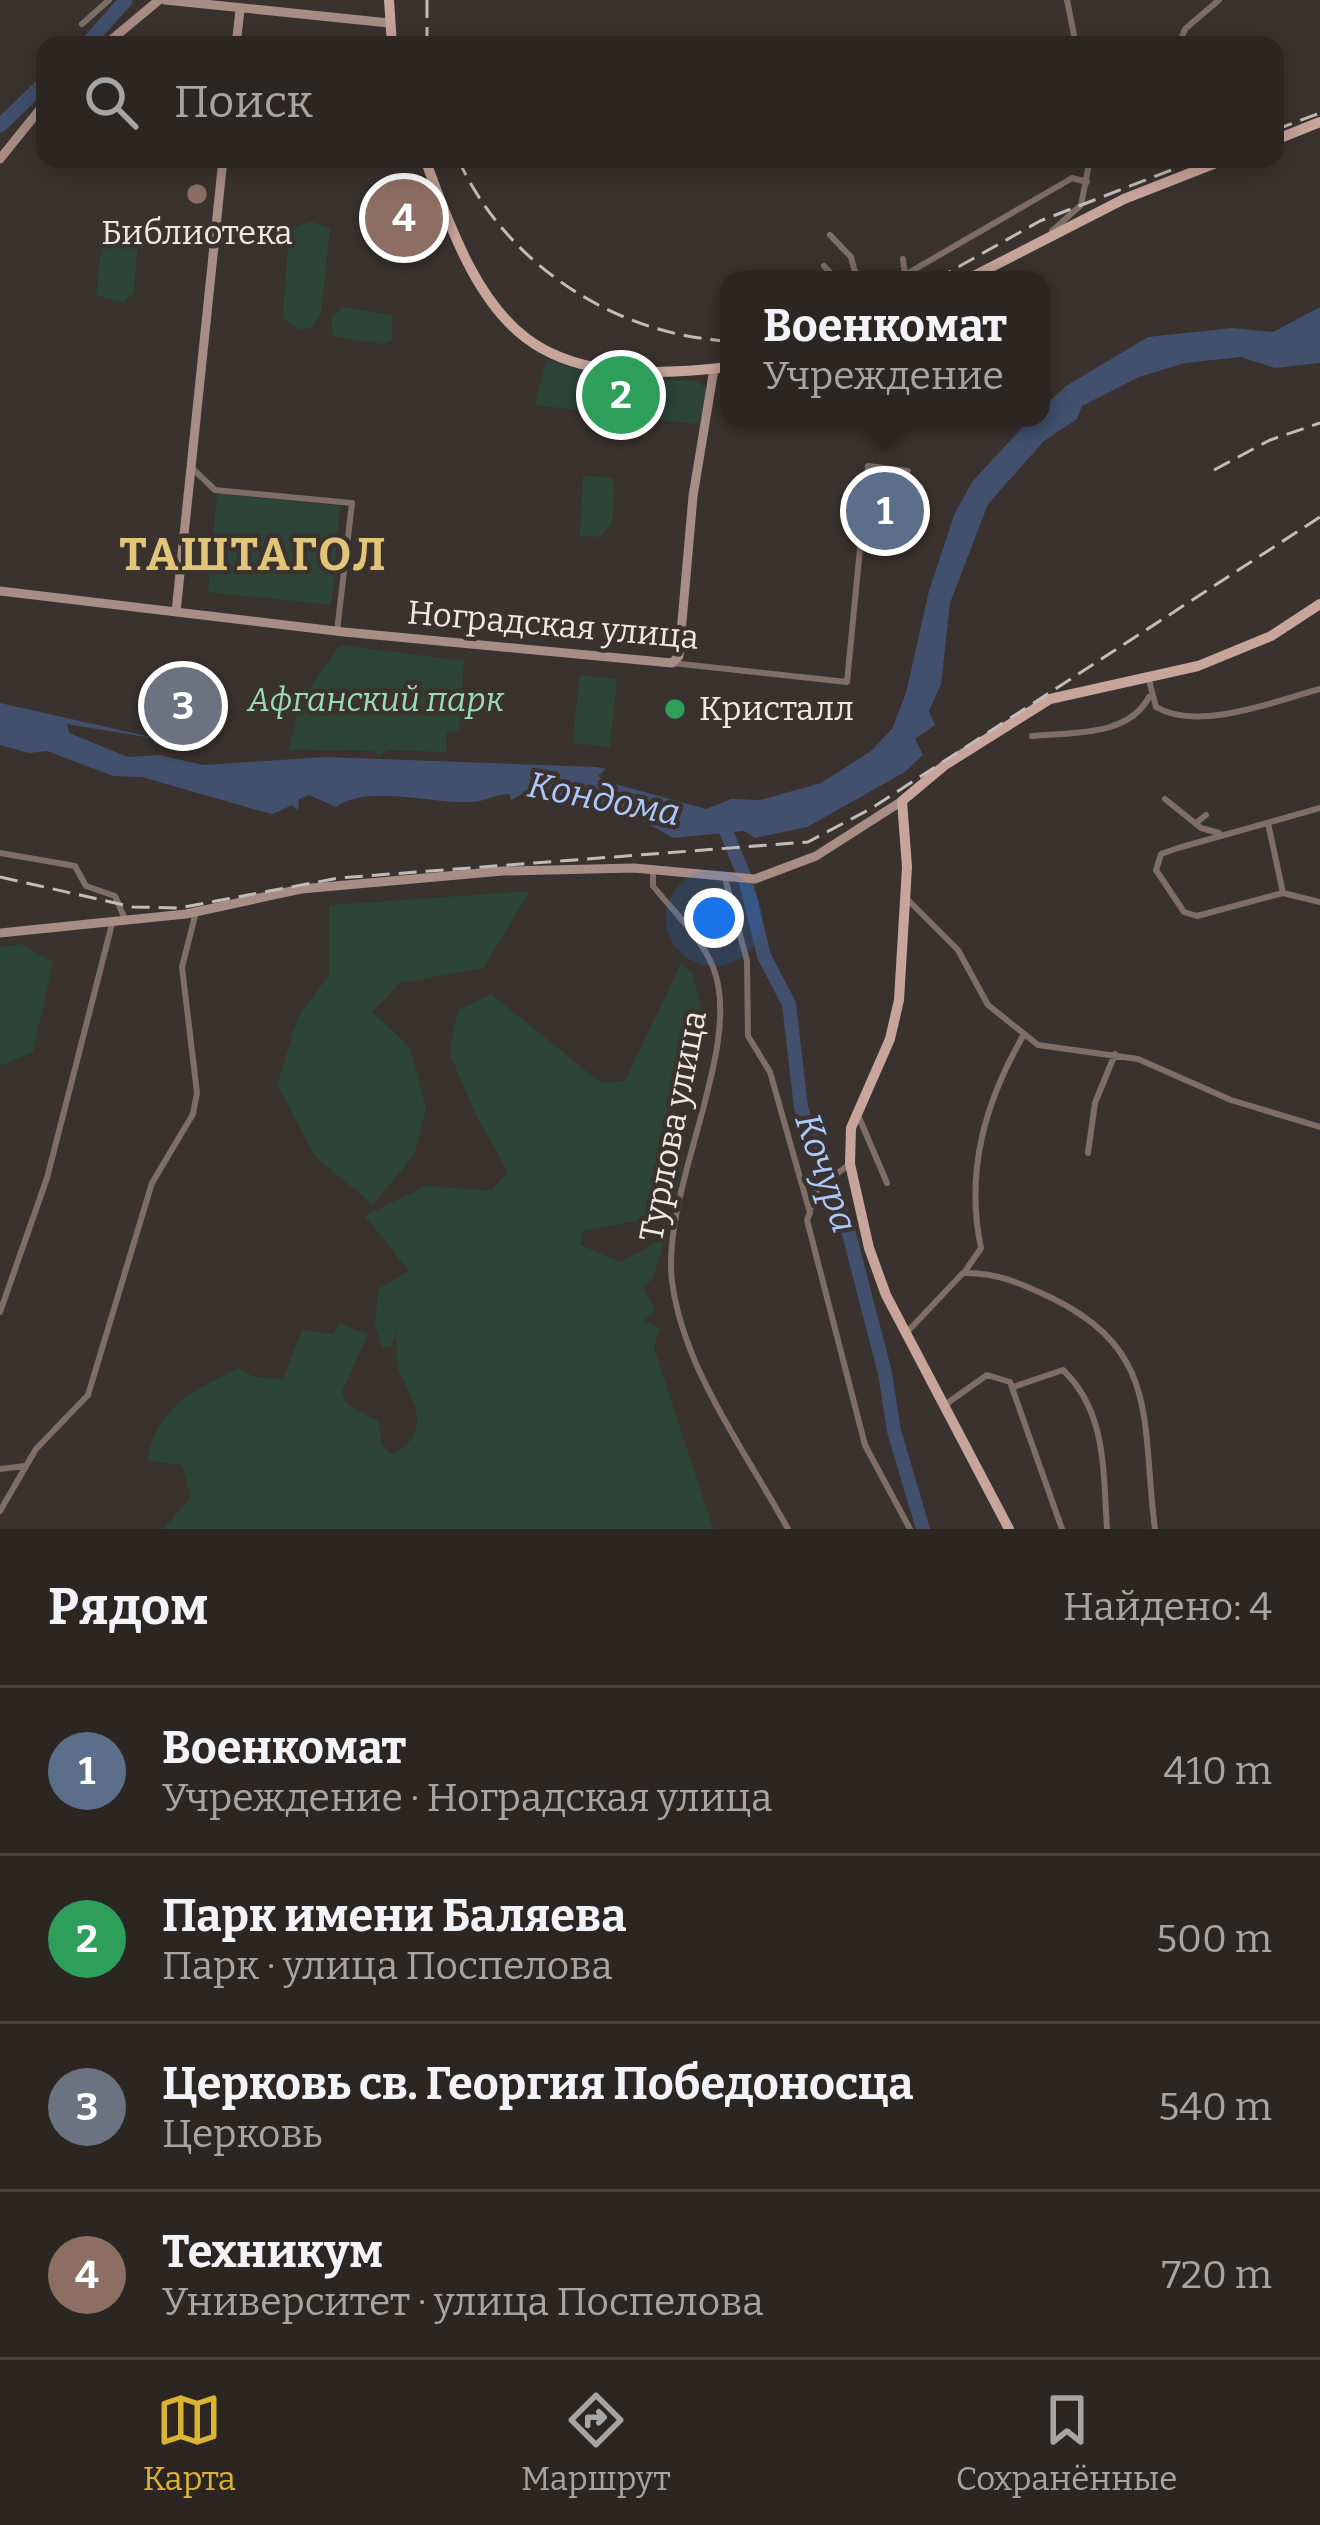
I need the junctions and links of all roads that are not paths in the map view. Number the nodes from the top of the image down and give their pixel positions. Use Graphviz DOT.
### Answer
graph roads {
  1 [pos="109,0"];
  2 [pos="162,0"];
  3 [pos="389,0"];
  4 [pos="1066,0"];
  5 [pos="1219,0"];
  6 [pos="240,10"];
  7 [pos="389,23"];
  8 [pos="82,24"];
  9 [pos="116,36"];
  10 [pos="237,36"];
  11 [pos="391,36"];
  12 [pos="1074,36"];
  13 [pos="1183,36"];
  14 [pos="36,115"];
  15 [pos="1320,122"];
  16 [pos="1284,136"];
  17 [pos="0,159"];
  18 [pos="222,168"];
  19 [pos="429,168"];
  20 [pos="1089,168"];
  21 [pos="1203,168"];
  22 [pos="1087,182"];
  23 [pos="830,235"];
  24 [pos="1040,241"];
  25 [pos="904,259"];
  26 [pos="824,266"];
  27 [pos="829,271"];
  28 [pos="855,271"];
  29 [pos="901,271"];
  30 [pos="912,271"];
  31 [pos="983,271"];
  32 [pos="720,368"];
  33 [pos="714,369"];
  34 [pos="192,468"];
  35 [pos="908,471"];
  36 [pos="0,591"];
  37 [pos="1320,604"];
  38 [pos="176,612"];
  39 [pos="337,631"];
  40 [pos="672,663"];
  41 [pos="1149,680"];
  42 [pos="1320,689"];
  43 [pos="1149,697"];
  44 [pos="1032,736"];
  45 [pos="1165,799"];
  46 [pos="902,801"];
  47 [pos="1320,808"];
  48 [pos="1206,815"];
  49 [pos="873,821"];
  50 [pos="1196,823"];
  51 [pos="1268,823"];
  52 [pos="1220,833"];
  53 [pos="906,842"];
  54 [pos="0,853"];
  55 [pos="653,870"];
  56 [pos="729,879"];
  57 [pos="1283,893"];
  58 [pos="906,898"];
  59 [pos="1320,902"];
  60 [pos="196,912"];
  61 [pos="119,919"];
  62 [pos="0,933"];
  63 [pos="1024,1036"];
  64 [pos="1114,1054"];
  65 [pos="856,1112"];
  66 [pos="1320,1127"];
  67 [pos="1088,1153"];
  68 [pos="850,1164"];
  69 [pos="886,1183"];
  70 [pos="810,1213"];
  71 [pos="963,1274"];
  72 [pos="0,1312"];
  73 [pos="909,1330"];
  74 [pos="1013,1387"];
  75 [pos="946,1404"];
  76 [pos="25,1466"];
  77 [pos="0,1469"];
  78 [pos="0,1511"];
  79 [pos="788,1529"];
  80 [pos="910,1529"];
  81 [pos="1009,1529"];
  82 [pos="1062,1529"];
  83 [pos="1107,1529"];
  84 [pos="1155,1529"];
  1 -- 8 [label="street"];
  2 -- 6 [label="street"];
  2 -- 9 [label="street"];
  3 -- 7 [label="main road"];
  4 -- 12 [label="street"];
  5 -- 13 [label="street"];
  6 -- 7 [label="street"];
  6 -- 10 [label="street"];
  7 -- 11 [label="main road"];
  14 -- 17 [label="street"];
  15 -- 16 [label="main road"];
  18 -- 34 [label="street"];
  19 -- 33 [label="main road"];
  20 -- 22 [label="street"];
  21 -- 24 [label="main road"];
  22 -- 24 [label="street"];
  22 -- 30 [label="street"];
  23 -- 28 [label="street"];
  24 -- 31 [label="main road"];
  25 -- 29 [label="street"];
  26 -- 27 [label="street"];
  32 -- 33 [label="main road"];
  33 -- 40 [label="street"];
  34 -- 38 [label="street"];
  34 -- 39 [label="street"];
  35 -- 40 [label="street, Ноградская улица"];
  36 -- 38 [label="street, Ноградская улица"];
  37 -- 41 [label="main road"];
  38 -- 39 [label="street, Ноградская улица"];
  39 -- 40 [label="street, Ноградская улица"];
  41 -- 43 [label="street"];
  41 -- 46 [label="main road"];
  42 -- 43 [label="street"];
  43 -- 44 [label="street"];
  45 -- 50 [label="street"];
  46 -- 49 [label="street"];
  46 -- 53 [label="main road"];
  47 -- 51 [label="street"];
  48 -- 50 [label="street"];
  49 -- 53 [label="street"];
  49 -- 56 [label="street"];
  50 -- 52 [label="street"];
  51 -- 52 [label="street"];
  51 -- 57 [label="street"];
  52 -- 57 [label="street"];
  53 -- 58 [label="main road"];
  54 -- 61 [label="street"];
  55 -- 56 [label="street"];
  55 -- 60 [label="street"];
  55 -- 79 [label="street, Турлова улица"];
  56 -- 70 [label="street"];
  57 -- 59 [label="street"];
  58 -- 63 [label="street"];
  58 -- 65 [label="main road"];
  60 -- 61 [label="street"];
  60 -- 76 [label="street"];
  61 -- 62 [label="street"];
  61 -- 72 [label="street"];
  63 -- 64 [label="street"];
  63 -- 71 [label="street"];
  64 -- 66 [label="street"];
  64 -- 67 [label="street"];
  65 -- 68 [label="main road"];
  65 -- 69 [label="street"];
  68 -- 70 [label="street"];
  68 -- 73 [label="main road"];
  70 -- 80 [label="street"];
  71 -- 73 [label="street"];
  71 -- 84 [label="street"];
  73 -- 75 [label="main road"];
  74 -- 75 [label="street"];
  74 -- 82 [label="street"];
  74 -- 83 [label="street"];
  75 -- 81 [label="main road"];
  76 -- 77 [label="street"];
  76 -- 78 [label="street"];
}
